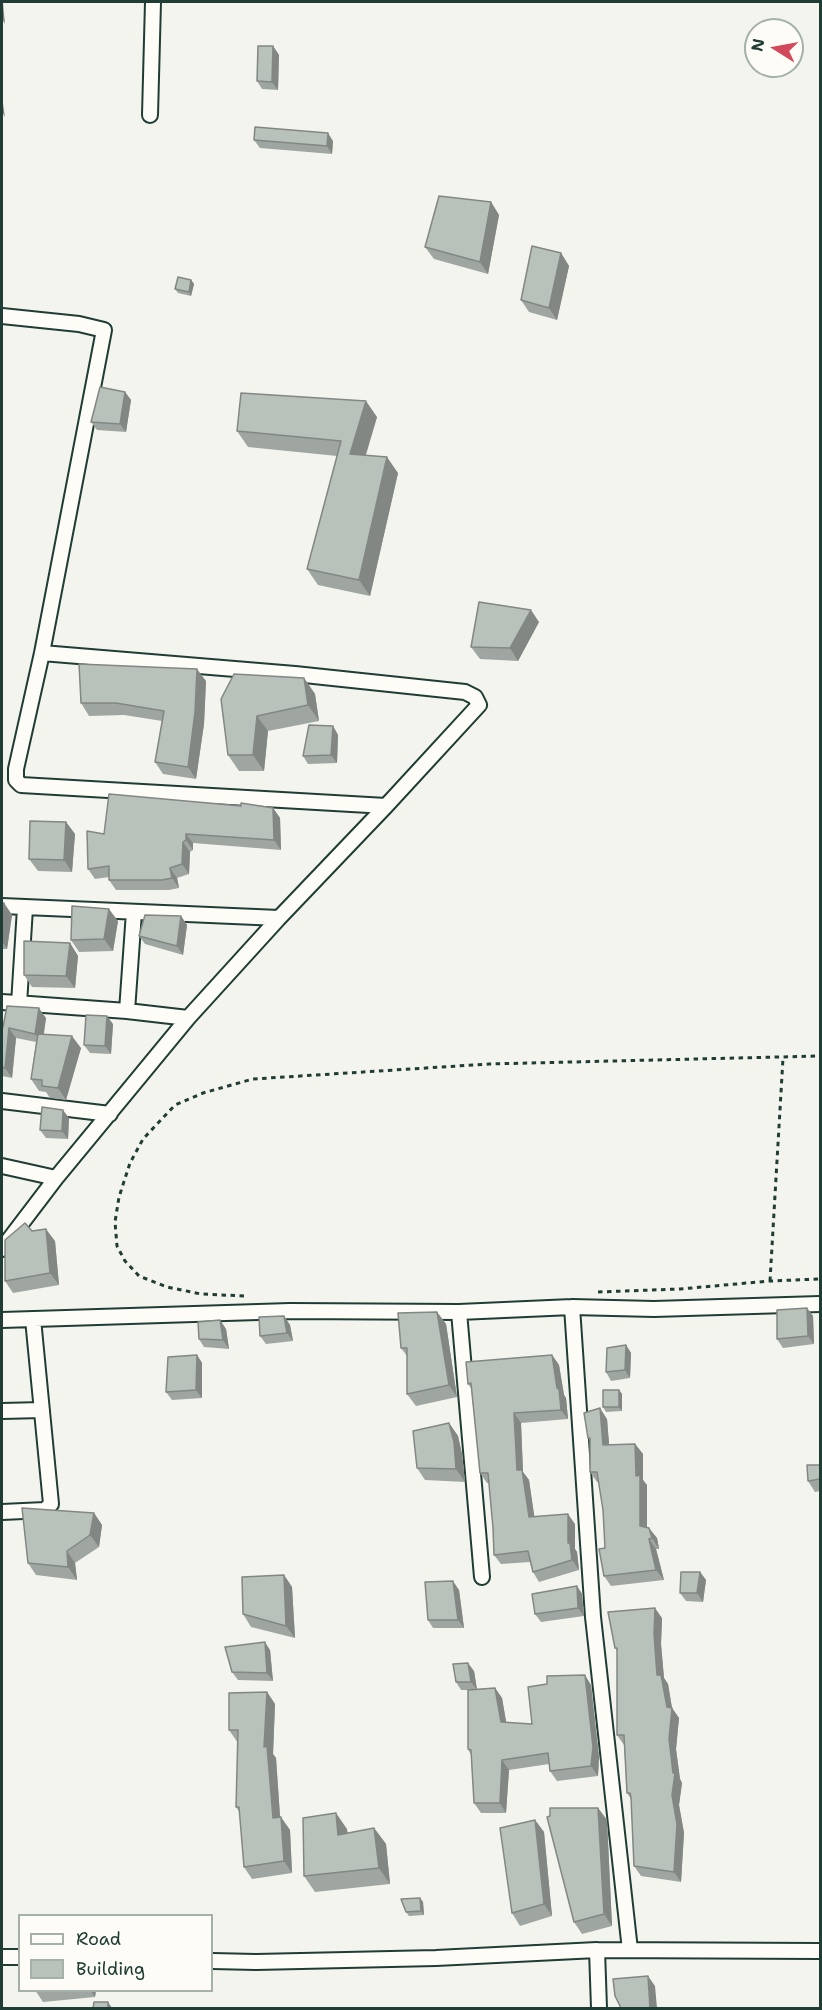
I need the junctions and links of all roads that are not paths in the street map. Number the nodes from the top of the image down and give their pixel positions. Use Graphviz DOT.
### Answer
graph roads {
  1 [pos="153,2"];
  2 [pos="150,115"];
  3 [pos="2,316"];
  4 [pos="42,653"];
  5 [pos="386,806"];
  6 [pos="2,906"];
  7 [pos="25,908"];
  8 [pos="134,912"];
  9 [pos="279,918"];
  10 [pos="2,1002"];
  11 [pos="19,1004"];
  12 [pos="128,1011"];
  13 [pos="188,1018"];
  14 [pos="2,1101"];
  15 [pos="110,1114"];
  16 [pos="2,1166"];
  17 [pos="56,1178"];
  18 [pos="2,1249"];
  19 [pos="820,1304"];
  20 [pos="572,1307"];
  21 [pos="459,1311"];
  22 [pos="33,1318"];
  23 [pos="2,1320"];
  24 [pos="42,1410"];
  25 [pos="2,1411"];
  26 [pos="2,1512"];
  27 [pos="482,1577"];
  28 [pos="597,1950"];
  29 [pos="630,1950"];
  30 [pos="820,1951"];
  31 [pos="2,1957"];
  32 [pos="18,1957"];
  33 [pos="213,1961"];
  34 [pos="598,2008"];
  1 -- 2 [label="street"];
  3 -- 4 [label="street"];
  4 -- 5 [label="street"];
  4 -- 5 [label="street"];
  5 -- 9 [label="street"];
  6 -- 7 [label="street"];
  7 -- 8 [label="street"];
  7 -- 11 [label="street"];
  8 -- 9 [label="street"];
  8 -- 12 [label="street"];
  9 -- 13 [label="street"];
  10 -- 11 [label="street"];
  11 -- 12 [label="street"];
  12 -- 13 [label="street"];
  13 -- 15 [label="street"];
  14 -- 15 [label="street"];
  15 -- 17 [label="street"];
  16 -- 17 [label="street"];
  17 -- 18 [label="street"];
  19 -- 20 [label="street"];
  20 -- 21 [label="street"];
  20 -- 29 [label="street"];
  21 -- 22 [label="street"];
  21 -- 27 [label="street"];
  22 -- 23 [label="street"];
  22 -- 24 [label="street"];
  24 -- 25 [label="street"];
  24 -- 26 [label="street"];
  28 -- 29 [label="street"];
  28 -- 33 [label="street"];
  28 -- 34 [label="street"];
  29 -- 30 [label="street"];
  31 -- 32 [label="street"];
}
